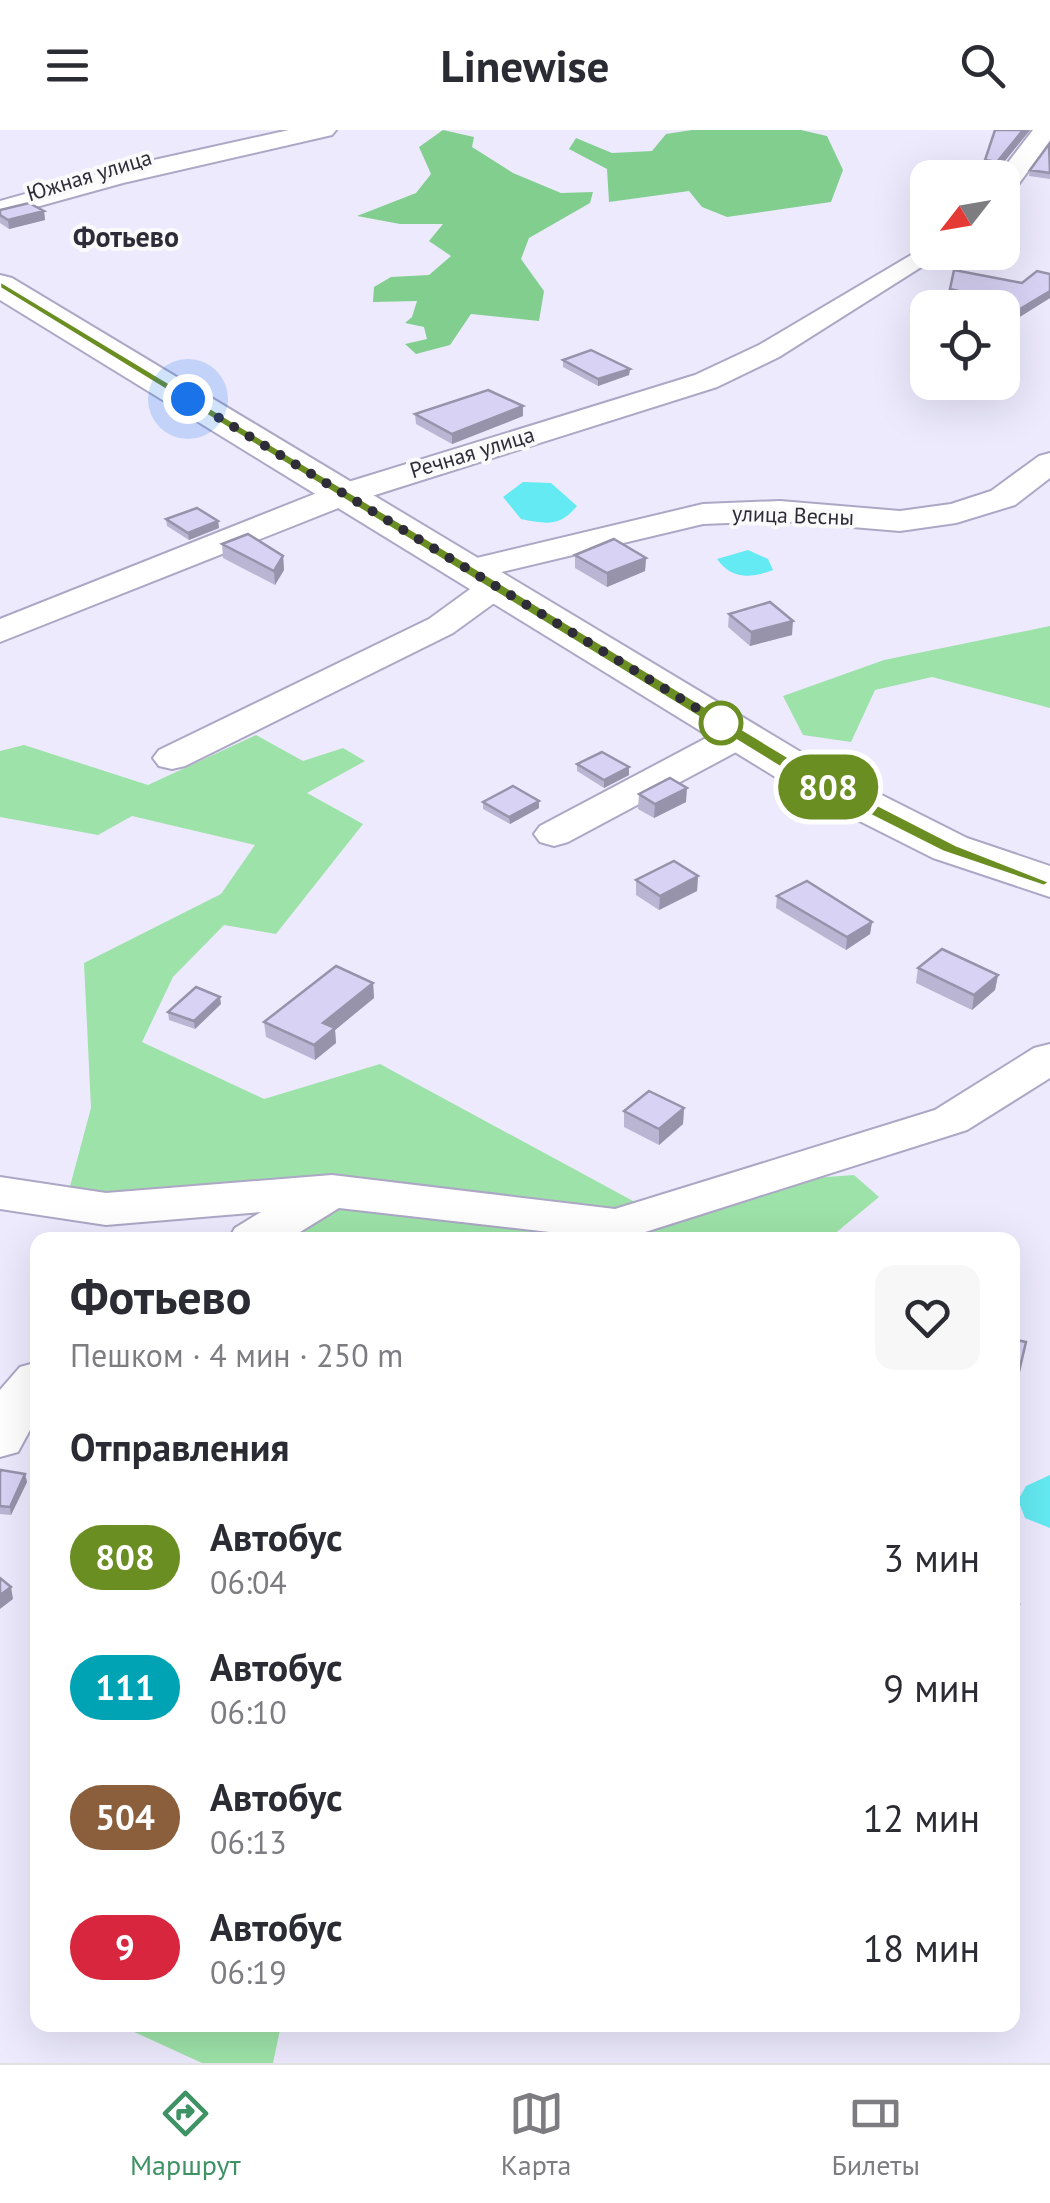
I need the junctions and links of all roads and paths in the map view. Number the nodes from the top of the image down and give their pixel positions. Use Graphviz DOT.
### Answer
graph roads {
  1 [pos="235,130"];
  2 [pos="323,130"];
  3 [pos="1046,130"];
  4 [pos="1020,164"];
  5 [pos="0,206"];
  6 [pos="910,265"];
  7 [pos="0,285"];
  8 [pos="1050,463"];
  9 [pos="344,494"];
  10 [pos="482,578"];
  11 [pos="0,631"];
  12 [pos="740,735"];
  13 [pos="172,758"];
  14 [pos="554,834"];
  15 [pos="1050,882"];
  16 [pos="1050,1058"];
  17 [pos="332,1191"];
  18 [pos="0,1193"];
  19 [pos="265,1232"];
  20 [pos="30,1389"];
  21 [pos="0,1438"];
  1 -- 5 [label="street, Южная улица"];
  2 -- 5 [label="street"];
  3 -- 4 [label="street"];
  6 -- 9 [label="street, Речная улица"];
  7 -- 9 [label="main road"];
  8 -- 10 [label="street, улица Весны"];
  9 -- 10 [label="main road"];
  9 -- 11 [label="street, Речная улица"];
  10 -- 12 [label="main road"];
  10 -- 13 [label="street"];
  12 -- 14 [label="street"];
  12 -- 15 [label="main road"];
  16 -- 17 [label="street"];
  17 -- 18 [label="street"];
  17 -- 19 [label="street"];
  20 -- 21 [label="street"];
}
